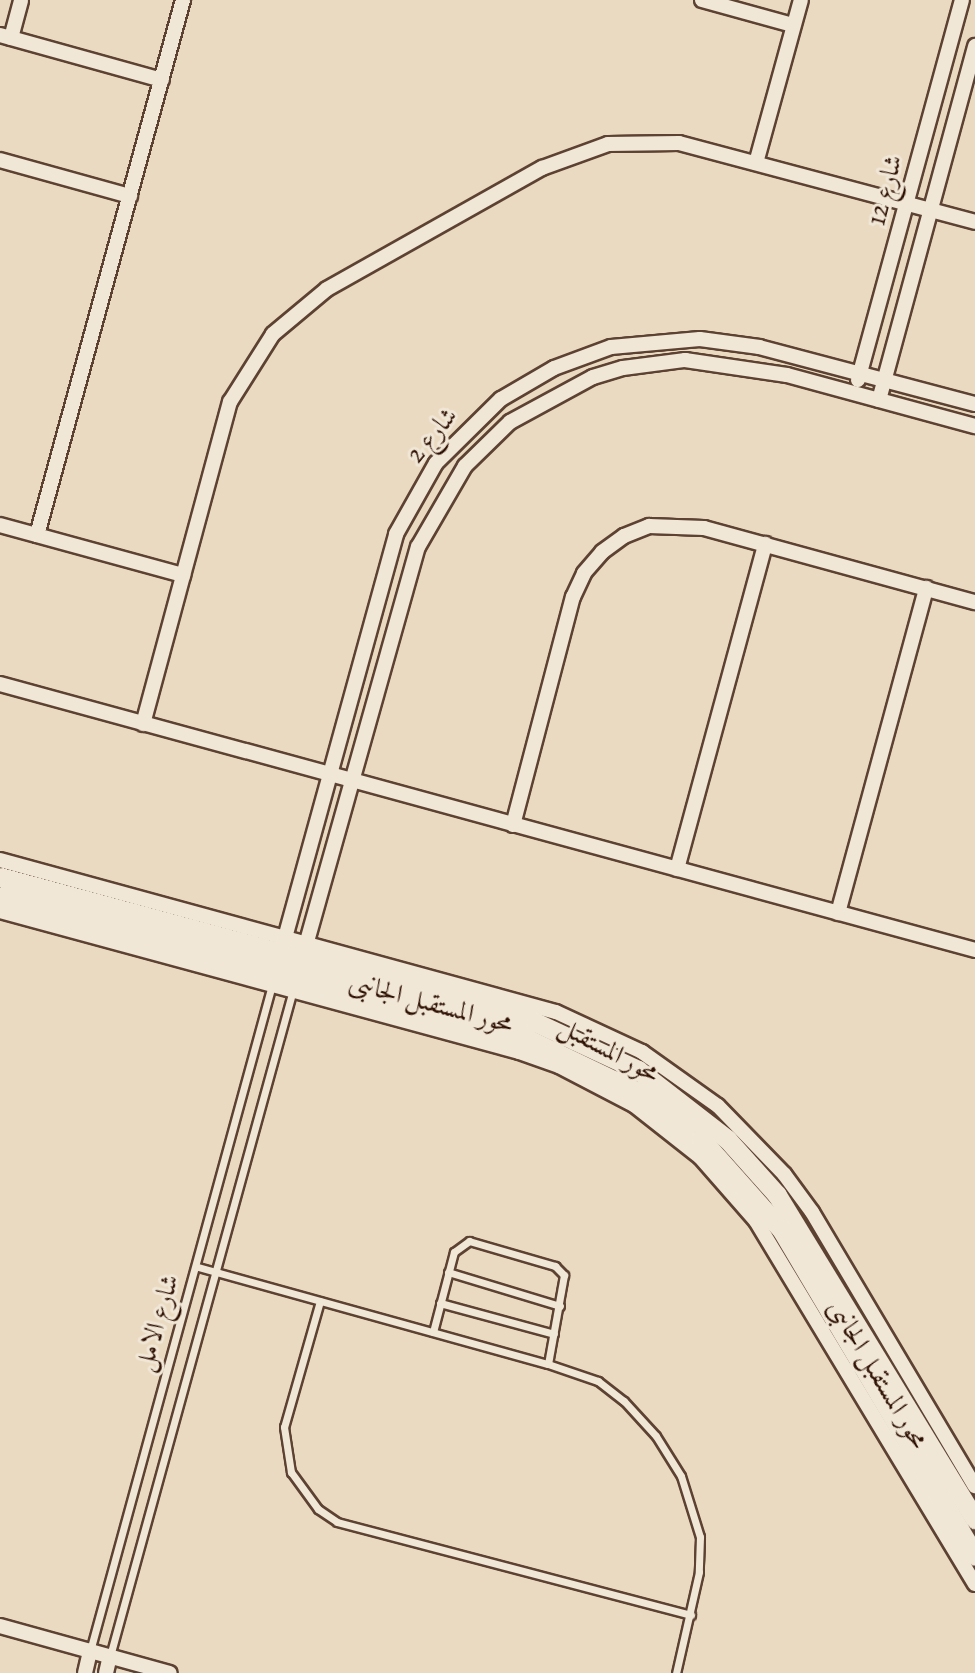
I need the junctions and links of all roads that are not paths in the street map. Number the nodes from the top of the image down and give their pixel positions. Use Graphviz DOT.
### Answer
graph roads {
  1 [pos="21,0"];
  2 [pos="184,0"];
  3 [pos="702,0"];
  4 [pos="801,0"];
  5 [pos="962,0"];
  6 [pos="793,25"];
  7 [pos="5,37"];
  8 [pos="975,46"];
  9 [pos="162,80"];
  10 [pos="0,160"];
  11 [pos="755,163"];
  12 [pos="130,196"];
  13 [pos="906,204"];
  14 [pos="930,210"];
  15 [pos="975,222"];
  16 [pos="860,373"];
  17 [pos="884,379"];
  18 [pos="855,393"];
  19 [pos="879,400"];
  20 [pos="975,404"];
  21 [pos="975,426"];
  22 [pos="0,525"];
  23 [pos="37,535"];
  24 [pos="765,544"];
  25 [pos="183,575"];
  26 [pos="926,588"];
  27 [pos="975,602"];
  28 [pos="0,684"];
  29 [pos="143,724"];
  30 [pos="329,775"];
  31 [pos="352,781"];
  32 [pos="513,825"];
  33 [pos="0,860"];
  34 [pos="677,869"];
  35 [pos="0,877"];
  36 [pos="0,896"];
  37 [pos="0,911"];
  38 [pos="838,913"];
  39 [pos="283,945"];
  40 [pos="975,950"];
  41 [pos="304,951"];
  42 [pos="274,978"];
  43 [pos="295,984"];
  44 [pos="198,1267"];
  45 [pos="448,1272"];
  46 [pos="218,1273"];
  47 [pos="320,1301"];
  48 [pos="440,1303"];
  49 [pos="559,1306"];
  50 [pos="433,1332"];
  51 [pos="554,1334"];
  52 [pos="548,1364"];
  53 [pos="975,1486"];
  54 [pos="975,1520"];
  55 [pos="975,1556"];
  56 [pos="975,1584"];
  57 [pos="691,1615"];
  58 [pos="0,1626"];
  59 [pos="90,1651"];
  60 [pos="110,1656"];
  61 [pos="85,1673"];
  62 [pos="106,1673"];
  63 [pos="170,1673"];
  64 [pos="676,1673"];
  1 -- 7 [label="street"];
  2 -- 9 [label="street"];
  3 -- 6 [label="street"];
  4 -- 6 [label="street"];
  5 -- 13 [label="street, شارع 12"];
  6 -- 11 [label="street"];
  7 -- 9 [label="street"];
  8 -- 14 [label="street, شارع 12"];
  9 -- 12 [label="street"];
  10 -- 12 [label="street"];
  11 -- 13 [label="street"];
  11 -- 25 [label="street"];
  12 -- 23 [label="street"];
  13 -- 14 [label="street"];
  13 -- 16 [label="street, شارع 12"];
  14 -- 15 [label="street"];
  14 -- 17 [label="street, شارع 12"];
  16 -- 17 [label="street, شارع 2"];
  16 -- 18 [label="street, شارع 12"];
  16 -- 30 [label="street, شارع 2"];
  17 -- 19 [label="street, شارع 12"];
  17 -- 20 [label="street, شارع 2"];
  18 -- 19 [label="street, شارع 2"];
  18 -- 31 [label="street, شارع 2"];
  19 -- 21 [label="street, شارع 2"];
  22 -- 23 [label="street"];
  23 -- 25 [label="street"];
  24 -- 26 [label="street"];
  24 -- 32 [label="street"];
  24 -- 34 [label="street"];
  25 -- 29 [label="street"];
  26 -- 27 [label="street"];
  26 -- 38 [label="street"];
  28 -- 29 [label="street"];
  29 -- 30 [label="street"];
  30 -- 31 [label="street"];
  30 -- 39 [label="street, شارع 2"];
  31 -- 32 [label="street"];
  31 -- 41 [label="street, شارع 2"];
  32 -- 34 [label="street"];
  33 -- 39 [label="street"];
  34 -- 38 [label="street"];
  35 -- 39 [label="street, محور المستقبل"];
  36 -- 42 [label="street, محور المستقبل"];
  37 -- 42 [label="street"];
  38 -- 40 [label="street"];
  39 -- 41 [label="street, محور المستقبل"];
  39 -- 42 [label="street, شارع 2"];
  41 -- 43 [label="street, شارع 2"];
  41 -- 53 [label="street, محور المستقبل الجانبى"];
  41 -- 54 [label="street, محور المستقبل"];
  42 -- 43 [label="street, محور المستقبل"];
  42 -- 44 [label="lane, شارع الامل"];
  43 -- 46 [label="lane, شارع الامل"];
  43 -- 55 [label="street, محور المستقبل"];
  43 -- 56 [label="street, محور المستقبل الجانبى"];
  44 -- 46 [label="lane"];
  44 -- 59 [label="lane, شارع الامل"];
  45 -- 48 [label="lane"];
  45 -- 49 [label="lane"];
  45 -- 49 [label="lane"];
  46 -- 47 [label="lane"];
  46 -- 60 [label="lane, شارع الامل"];
  47 -- 50 [label="lane"];
  47 -- 57 [label="lane"];
  48 -- 50 [label="lane"];
  48 -- 51 [label="lane"];
  49 -- 51 [label="lane"];
  50 -- 52 [label="lane"];
  51 -- 52 [label="lane"];
  52 -- 57 [label="lane"];
  57 -- 64 [label="lane"];
  58 -- 59 [label="street"];
  59 -- 60 [label="street"];
  59 -- 61 [label="street, شارع الامل"];
  60 -- 62 [label="street, شارع الامل"];
  60 -- 63 [label="street"];
}
